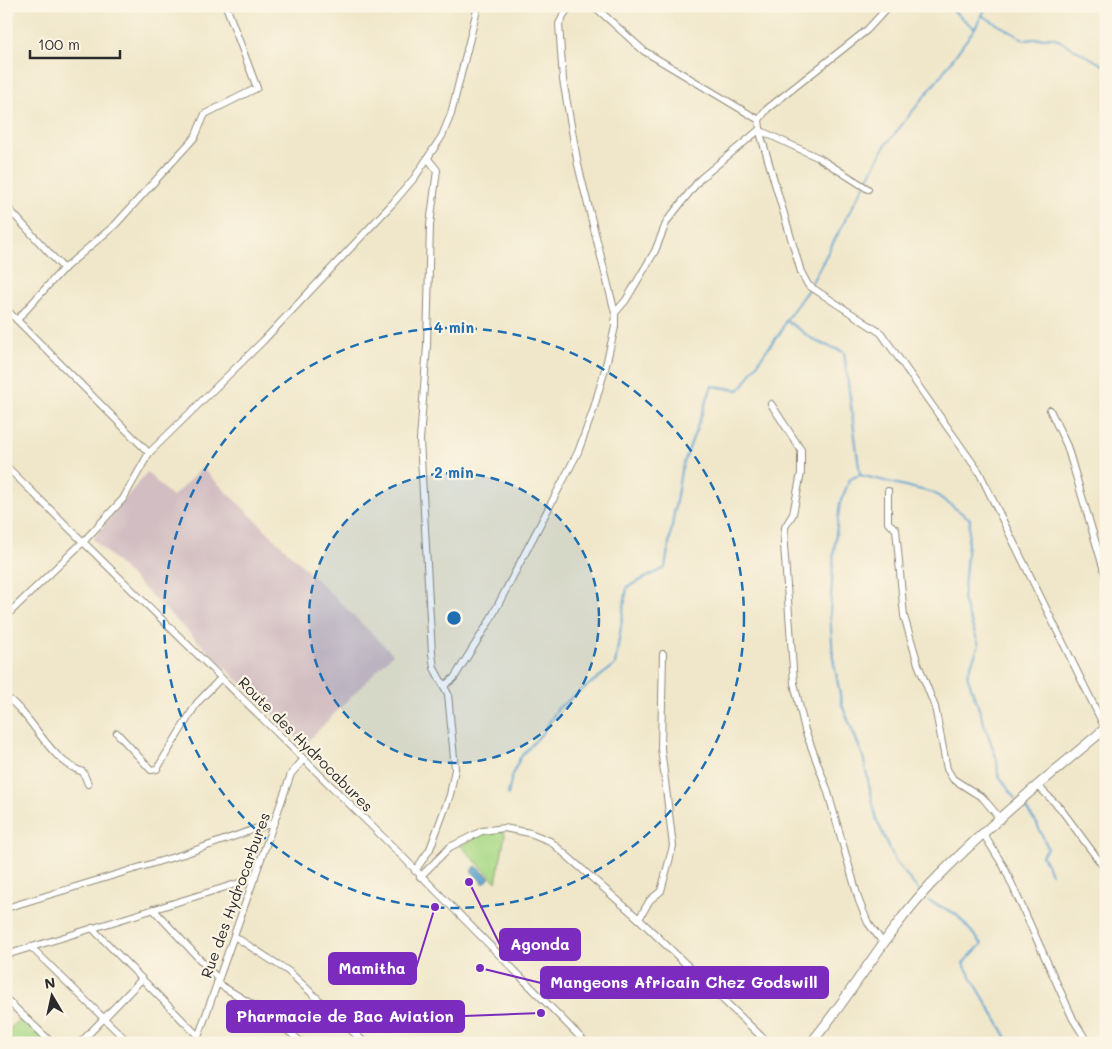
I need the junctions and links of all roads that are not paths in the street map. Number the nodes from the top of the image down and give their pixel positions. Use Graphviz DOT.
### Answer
graph roads {
  1 [pos="226,6"];
  2 [pos="478,6"];
  3 [pos="571,6"];
  4 [pos="594,6"];
  5 [pos="889,6"];
  6 [pos="759,120"];
  7 [pos="759,130"];
  8 [pos="428,159"];
  9 [pos="866,187"];
  10 [pos="6,206"];
  11 [pos="64,269"];
  12 [pos="6,309"];
  13 [pos="615,313"];
  14 [pos="17,320"];
  15 [pos="771,404"];
  16 [pos="1050,410"];
  17 [pos="149,454"];
  18 [pos="6,466"];
  19 [pos="888,491"];
  20 [pos="84,541"];
  21 [pos="1106,576"];
  22 [pos="6,616"];
  23 [pos="663,654"];
  24 [pos="221,678"];
  25 [pos="445,685"];
  26 [pos="6,697"];
  27 [pos="1106,728"];
  28 [pos="117,733"];
  29 [pos="303,760"];
  30 [pos="88,784"];
  31 [pos="1038,786"];
  32 [pos="1001,820"];
  33 [pos="275,822"];
  34 [pos="984,835"];
  35 [pos="1106,870"];
  36 [pos="417,874"];
  37 [pos="254,878"];
  38 [pos="6,908"];
  39 [pos="153,910"];
  40 [pos="639,919"];
  41 [pos="92,928"];
  42 [pos="234,936"];
  43 [pos="884,944"];
  44 [pos="31,947"];
  45 [pos="6,955"];
  46 [pos="142,979"];
  47 [pos="218,981"];
  48 [pos="6,1000"];
  49 [pos="105,1019"];
  50 [pos="198,1036"];
  51 [pos="52,1043"];
  52 [pos="80,1043"];
  53 [pos="129,1043"];
  54 [pos="196,1043"];
  55 [pos="302,1043"];
  56 [pos="365,1043"];
  57 [pos="586,1043"];
  58 [pos="768,1043"];
  59 [pos="811,1043"];
  60 [pos="1088,1043"];
  1 -- 11 [label="street"];
  2 -- 8 [label="street"];
  3 -- 13 [label="street"];
  4 -- 6 [label="street"];
  5 -- 6 [label="street"];
  6 -- 7 [label="street"];
  7 -- 9 [label="street"];
  7 -- 13 [label="street"];
  7 -- 27 [label="street"];
  8 -- 17 [label="street"];
  8 -- 25 [label="street"];
  10 -- 11 [label="street"];
  11 -- 14 [label="street"];
  12 -- 14 [label="street"];
  13 -- 25 [label="street"];
  14 -- 17 [label="street"];
  15 -- 43 [label="street"];
  16 -- 21 [label="street"];
  17 -- 20 [label="street"];
  18 -- 20 [label="street, Route des Hydrocabures"];
  19 -- 32 [label="street"];
  20 -- 22 [label="street"];
  20 -- 24 [label="street, Route des Hydrocabures"];
  23 -- 40 [label="street"];
  24 -- 28 [label="street"];
  24 -- 29 [label="street, Route des Hydrocabures"];
  25 -- 36 [label="street"];
  26 -- 30 [label="street"];
  27 -- 31 [label="street"];
  29 -- 33 [label="street, Rue des Hydrocarbures"];
  29 -- 36 [label="street, Route des Hydrocabures"];
  31 -- 32 [label="street"];
  31 -- 35 [label="street"];
  32 -- 34 [label="street"];
  33 -- 37 [label="street, Rue des Hydrocarbures"];
  33 -- 38 [label="street"];
  34 -- 43 [label="street"];
  34 -- 60 [label="street"];
  36 -- 40 [label="street"];
  36 -- 57 [label="street, Route des Hydrocabures"];
  37 -- 39 [label="street"];
  37 -- 42 [label="street, Rue des Hydrocarbures"];
  39 -- 41 [label="street"];
  39 -- 47 [label="street"];
  40 -- 58 [label="street"];
  41 -- 44 [label="street"];
  41 -- 46 [label="street"];
  42 -- 47 [label="street, Rue des Hydrocarbures"];
  42 -- 56 [label="street"];
  43 -- 59 [label="street"];
  44 -- 45 [label="street"];
  44 -- 49 [label="street"];
  46 -- 49 [label="street"];
  46 -- 50 [label="street"];
  47 -- 50 [label="street, Rue des Hydrocarbures"];
  47 -- 55 [label="street"];
  48 -- 51 [label="street"];
  49 -- 52 [label="street"];
  49 -- 53 [label="street"];
  50 -- 54 [label="street, Rue des Hydrocarbures"];
}
